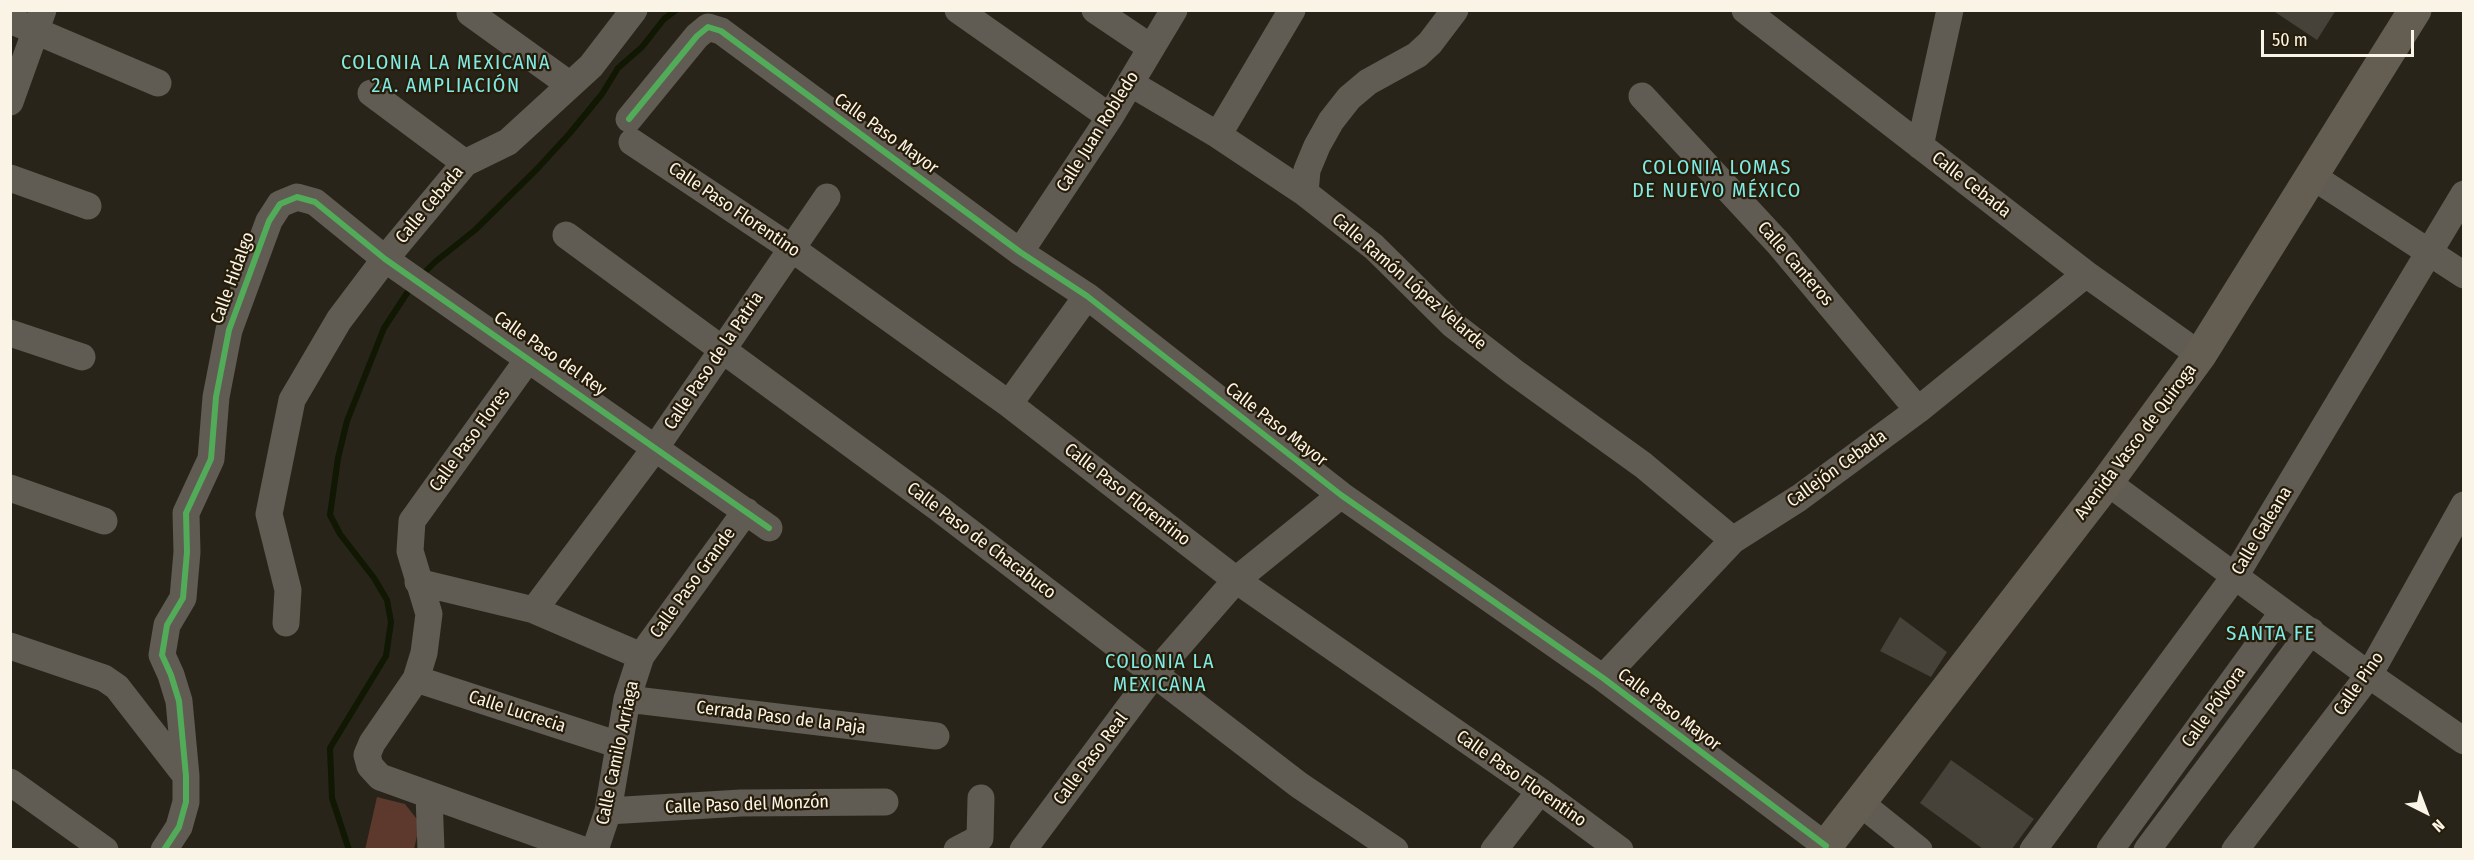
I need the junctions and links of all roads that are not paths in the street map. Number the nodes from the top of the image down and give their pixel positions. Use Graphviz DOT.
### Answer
graph roads {
  1 [pos="634,10"];
  2 [pos="958,10"];
  3 [pos="1095,10"];
  4 [pos="1174,10"];
  5 [pos="1293,10"];
  6 [pos="1455,10"];
  7 [pos="1744,10"];
  8 [pos="1950,10"];
  9 [pos="2415,10"];
  10 [pos="470,13"];
  11 [pos="10,20"];
  12 [pos="40,20"];
  13 [pos="708,27"];
  14 [pos="1150,47"];
  15 [pos="158,83"];
  16 [pos="1130,83"];
  17 [pos="570,85"];
  18 [pos="371,93"];
  19 [pos="1642,96"];
  20 [pos="10,102"];
  21 [pos="1110,117"];
  22 [pos="1218,135"];
  23 [pos="1920,146"];
  24 [pos="465,163"];
  25 [pos="2312,176"];
  26 [pos="10,178"];
  27 [pos="1305,193"];
  28 [pos="2463,194"];
  29 [pos="826,197"];
  30 [pos="315,202"];
  31 [pos="88,206"];
  32 [pos="566,235"];
  33 [pos="791,248"];
  34 [pos="2429,251"];
  35 [pos="1020,252"];
  36 [pos="391,262"];
  37 [pos="2086,274"];
  38 [pos="2463,275"];
  39 [pos="1087,296"];
  40 [pos="10,333"];
  41 [pos="722,350"];
  42 [pos="2200,355"];
  43 [pos="82,357"];
  44 [pos="529,358"];
  45 [pos="1009,404"];
  46 [pos="1918,410"];
  47 [pos="656,447"];
  48 [pos="2107,482"];
  49 [pos="10,488"];
  50 [pos="1341,495"];
  51 [pos="2463,505"];
  52 [pos="746,511"];
  53 [pos="104,521"];
  54 [pos="769,528"];
  55 [pos="1733,540"];
  56 [pos="2235,576"];
  57 [pos="1236,580"];
  58 [pos="418,582"];
  59 [pos="534,610"];
  60 [pos="2283,612"];
  61 [pos="286,623"];
  62 [pos="2311,632"];
  63 [pos="10,646"];
  64 [pos="641,656"];
  65 [pos="1154,674"];
  66 [pos="2368,675"];
  67 [pos="1603,678"];
  68 [pos="416,679"];
  69 [pos="627,699"];
  70 [pos="936,736"];
  71 [pos="2463,741"];
  72 [pos="619,745"];
  73 [pos="186,776"];
  74 [pos="10,782"];
  75 [pos="1540,791"];
  76 [pos="429,795"];
  77 [pos="981,798"];
  78 [pos="2146,801"];
  79 [pos="885,802"];
  80 [pos="1859,802"];
  81 [pos="608,811"];
  82 [pos="2171,818"];
  83 [pos="968,844"];
  84 [pos="1824,848"];
  85 [pos="105,849"];
  86 [pos="164,849"];
  87 [pos="431,849"];
  88 [pos="583,849"];
  89 [pos="595,849"];
  90 [pos="1023,849"];
  91 [pos="1395,849"];
  92 [pos="1494,849"];
  93 [pos="1620,849"];
  94 [pos="1919,849"];
  95 [pos="2033,849"];
  96 [pos="2110,849"];
  97 [pos="2147,849"];
  98 [pos="2235,849"];
  1 -- 17 [label="street, Calle Cebada"];
  2 -- 21 [label="street"];
  3 -- 14 [label="street"];
  4 -- 14 [label="street, Calle Juan Robledo"];
  5 -- 22 [label="street"];
  6 -- 27 [label="street"];
  7 -- 23 [label="street, Calle Cebada"];
  8 -- 23 [label="street"];
  9 -- 25 [label="main road, Avenida Vasco de Quiroga"];
  10 -- 17 [label="street"];
  11 -- 12 [label="street"];
  12 -- 15 [label="street"];
  12 -- 20 [label="street"];
  13 -- 33 [label="street, Calle Paso Florentino"];
  13 -- 35 [label="street, Calle Paso Mayor"];
  14 -- 16 [label="street, Calle Juan Robledo"];
  16 -- 21 [label="street, Calle Juan Robledo"];
  16 -- 22 [label="street, Calle Ramón López Velarde"];
  17 -- 24 [label="street, Calle Cebada"];
  18 -- 24 [label="street"];
  19 -- 46 [label="street, Calle Canteros"];
  21 -- 35 [label="street, Calle Juan Robledo"];
  22 -- 27 [label="street, Calle Ramón López Velarde"];
  23 -- 37 [label="street, Calle Cebada"];
  24 -- 36 [label="street, Calle Cebada"];
  25 -- 34 [label="street"];
  25 -- 42 [label="main road, Avenida Vasco de Quiroga"];
  26 -- 31 [label="street"];
  27 -- 55 [label="street, Calle Ramón López Velarde"];
  28 -- 34 [label="street, Calle Galeana"];
  29 -- 33 [label="street, Calle Paso de la Patria"];
  30 -- 36 [label="street, Calle Paso del Rey"];
  30 -- 73 [label="street, Calle Hidalgo"];
  32 -- 41 [label="street, Calle Paso de Chacabuco"];
  33 -- 41 [label="street, Calle Paso de la Patria"];
  33 -- 45 [label="street, Calle Paso Florentino"];
  34 -- 38 [label="street"];
  34 -- 56 [label="street, Calle Galeana"];
  35 -- 39 [label="street, Calle Paso Mayor"];
  36 -- 44 [label="street, Calle Paso del Rey"];
  36 -- 61 [label="street, Calle Cebada"];
  37 -- 42 [label="street, Calle Cebada"];
  37 -- 46 [label="street, Callejón Cebada"];
  39 -- 45 [label="street"];
  39 -- 50 [label="street, Calle Paso Mayor"];
  40 -- 43 [label="street"];
  41 -- 47 [label="street, Calle Paso de la Patria"];
  41 -- 65 [label="street, Calle Paso de Chacabuco"];
  42 -- 48 [label="main road, Avenida Vasco de Quiroga"];
  44 -- 47 [label="street, Calle Paso del Rey"];
  44 -- 58 [label="street, Calle Paso Flores"];
  45 -- 57 [label="street, Calle Paso Florentino"];
  46 -- 55 [label="street, Callejón Cebada"];
  47 -- 52 [label="street, Calle Paso del Rey"];
  47 -- 59 [label="street, Calle Paso de la Patria"];
  48 -- 56 [label="street"];
  48 -- 80 [label="main road, Avenida Vasco de Quiroga"];
  49 -- 53 [label="street"];
  50 -- 57 [label="street, Calle Paso Real"];
  50 -- 67 [label="street, Calle Paso Mayor"];
  51 -- 66 [label="street, Calle Pino"];
  52 -- 54 [label="street, Calle Paso del Rey"];
  52 -- 64 [label="street, Calle Paso Grande"];
  55 -- 67 [label="street, Callejón Cebada"];
  56 -- 60 [label="street"];
  56 -- 95 [label="street, Calle Galeana"];
  57 -- 65 [label="street, Calle Paso Real"];
  57 -- 75 [label="street, Calle Paso Florentino"];
  58 -- 59 [label="street"];
  58 -- 68 [label="street"];
  59 -- 64 [label="street"];
  60 -- 62 [label="street"];
  60 -- 78 [label="street, Calle Pólvora"];
  62 -- 66 [label="street"];
  62 -- 82 [label="street, Calle Pólvora"];
  63 -- 73 [label="street"];
  64 -- 69 [label="street, Calle Camilo Arriaga"];
  65 -- 90 [label="street, Calle Paso Real"];
  65 -- 91 [label="street, Calle Paso de Chacabuco"];
  66 -- 71 [label="street"];
  66 -- 98 [label="street, Calle Pino"];
  67 -- 84 [label="street, Calle Paso Mayor"];
  68 -- 72 [label="street, Calle Lucrecia"];
  68 -- 76 [label="street"];
  69 -- 70 [label="street, Cerrada Paso de la Paja"];
  69 -- 72 [label="street, Calle Camilo Arriaga"];
  72 -- 81 [label="street, Calle Camilo Arriaga"];
  73 -- 86 [label="street, Calle Hidalgo"];
  74 -- 85 [label="street"];
  75 -- 92 [label="street"];
  75 -- 93 [label="street, Calle Paso Florentino"];
  76 -- 87 [label="street"];
  76 -- 88 [label="street"];
  77 -- 83 [label="street"];
  78 -- 82 [label="street"];
  78 -- 96 [label="street, Calle Pólvora"];
  79 -- 81 [label="street, Calle Paso del Monzón"];
  80 -- 84 [label="main road, Avenida Vasco de Quiroga"];
  80 -- 94 [label="street"];
  81 -- 89 [label="street, Calle Camilo Arriaga"];
  82 -- 97 [label="street, Calle Pólvora"];
}
